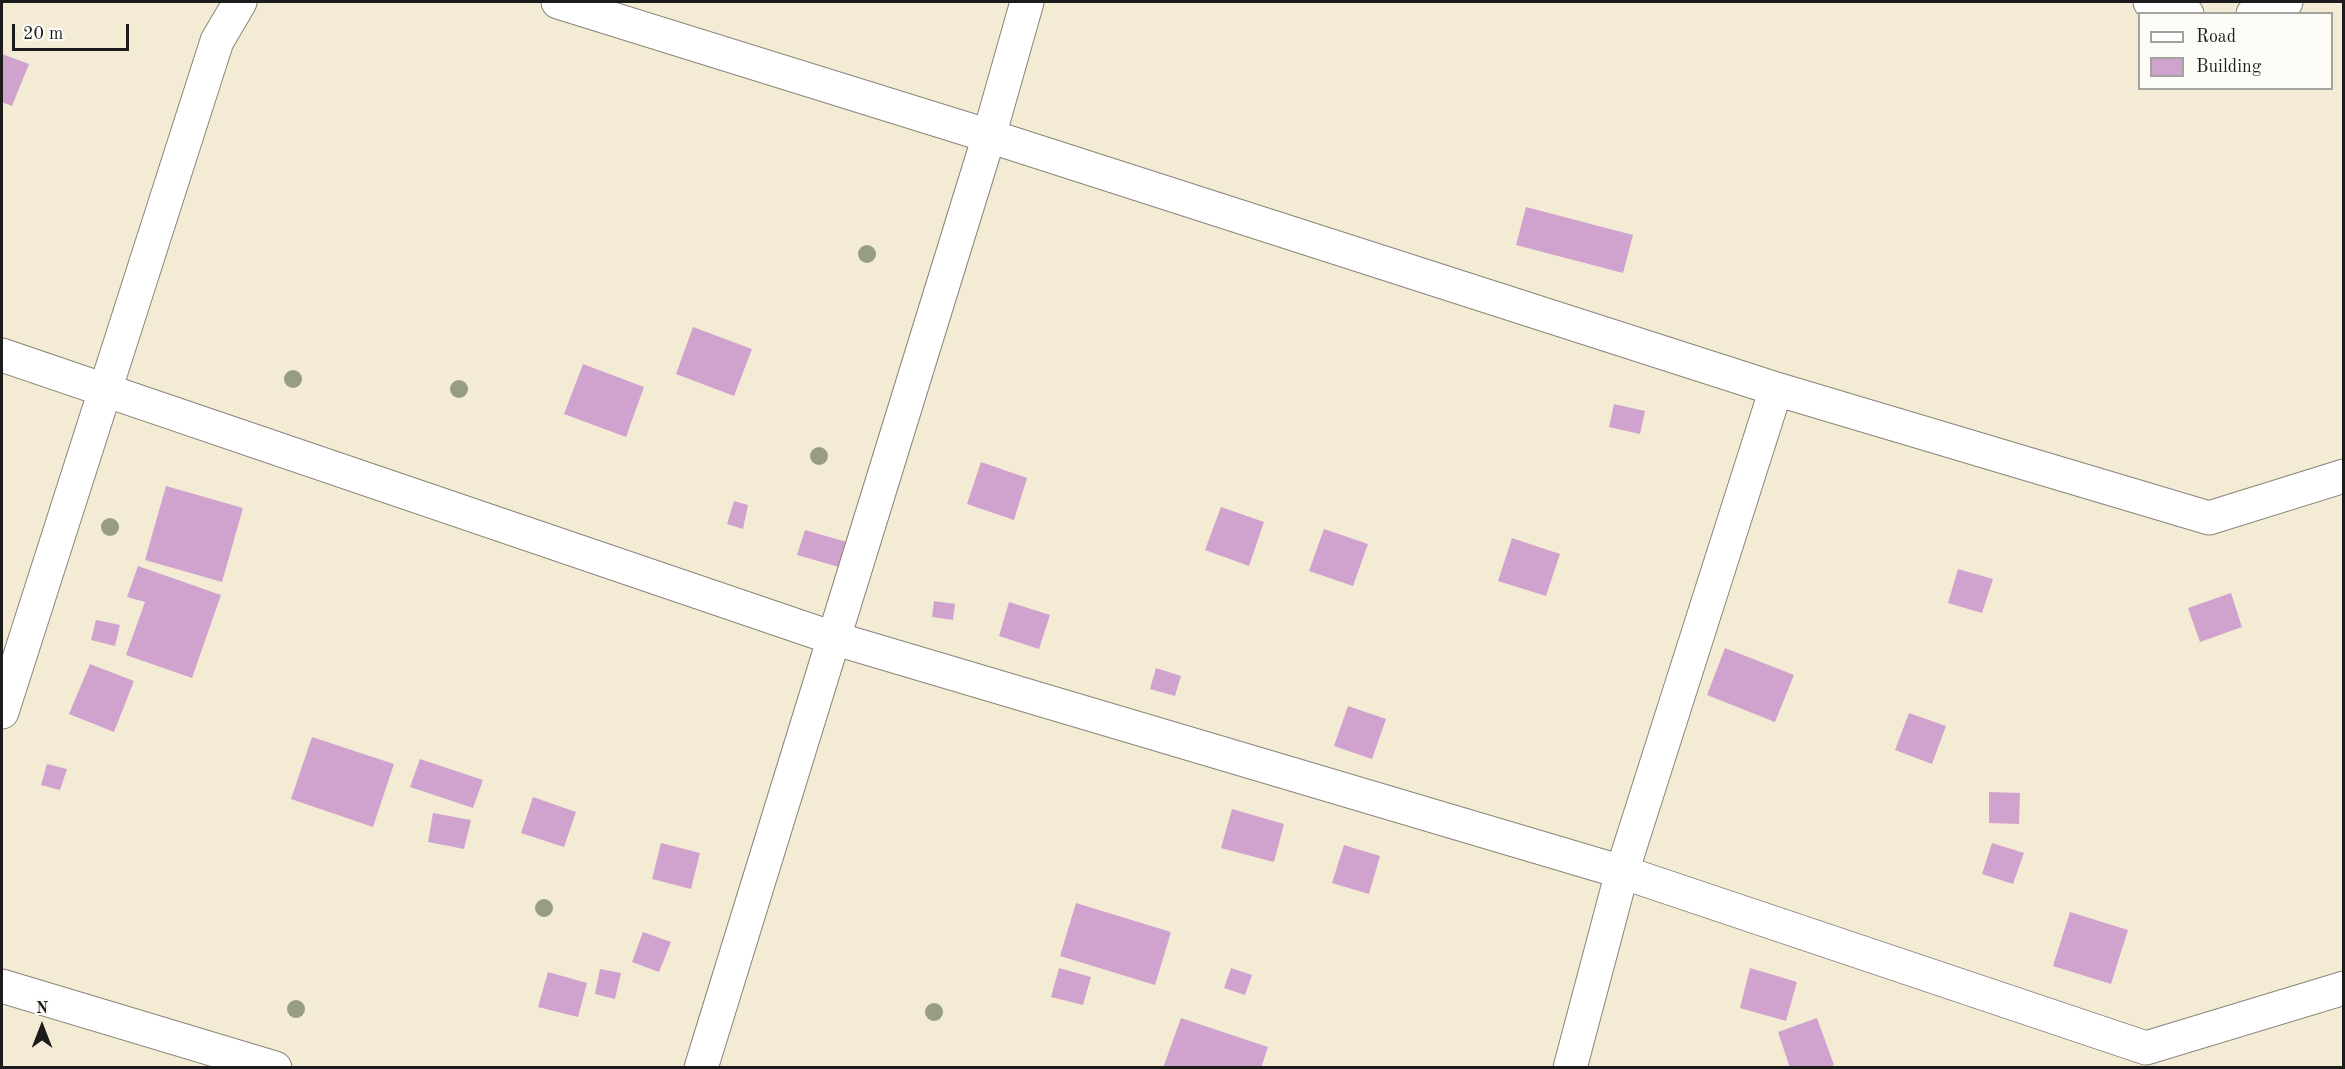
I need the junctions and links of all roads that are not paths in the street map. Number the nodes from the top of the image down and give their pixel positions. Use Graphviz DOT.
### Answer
graph roads {
  1 [pos="240,2"];
  2 [pos="558,2"];
  3 [pos="1027,2"];
  4 [pos="2150,2"];
  5 [pos="2286,2"];
  6 [pos="2181,12"];
  7 [pos="2258,12"];
  8 [pos="988,136"];
  9 [pos="2,355"];
  10 [pos="105,389"];
  11 [pos="1776,389"];
  12 [pos="2343,476"];
  13 [pos="833,638"];
  14 [pos="2,712"];
  15 [pos="1622,872"];
  16 [pos="2,986"];
  17 [pos="2343,988"];
  18 [pos="275,1068"];
  19 [pos="701,1068"];
  20 [pos="1570,1068"];
  1 -- 10 [label="street"];
  2 -- 8 [label="street"];
  3 -- 8 [label="street"];
  4 -- 6 [label="street"];
  5 -- 7 [label="street"];
  8 -- 11 [label="street"];
  8 -- 13 [label="street"];
  9 -- 10 [label="street"];
  10 -- 13 [label="street"];
  10 -- 14 [label="street"];
  11 -- 12 [label="street"];
  11 -- 15 [label="street"];
  13 -- 15 [label="street"];
  13 -- 19 [label="street"];
  15 -- 17 [label="street"];
  15 -- 20 [label="street"];
  16 -- 18 [label="street"];
}
